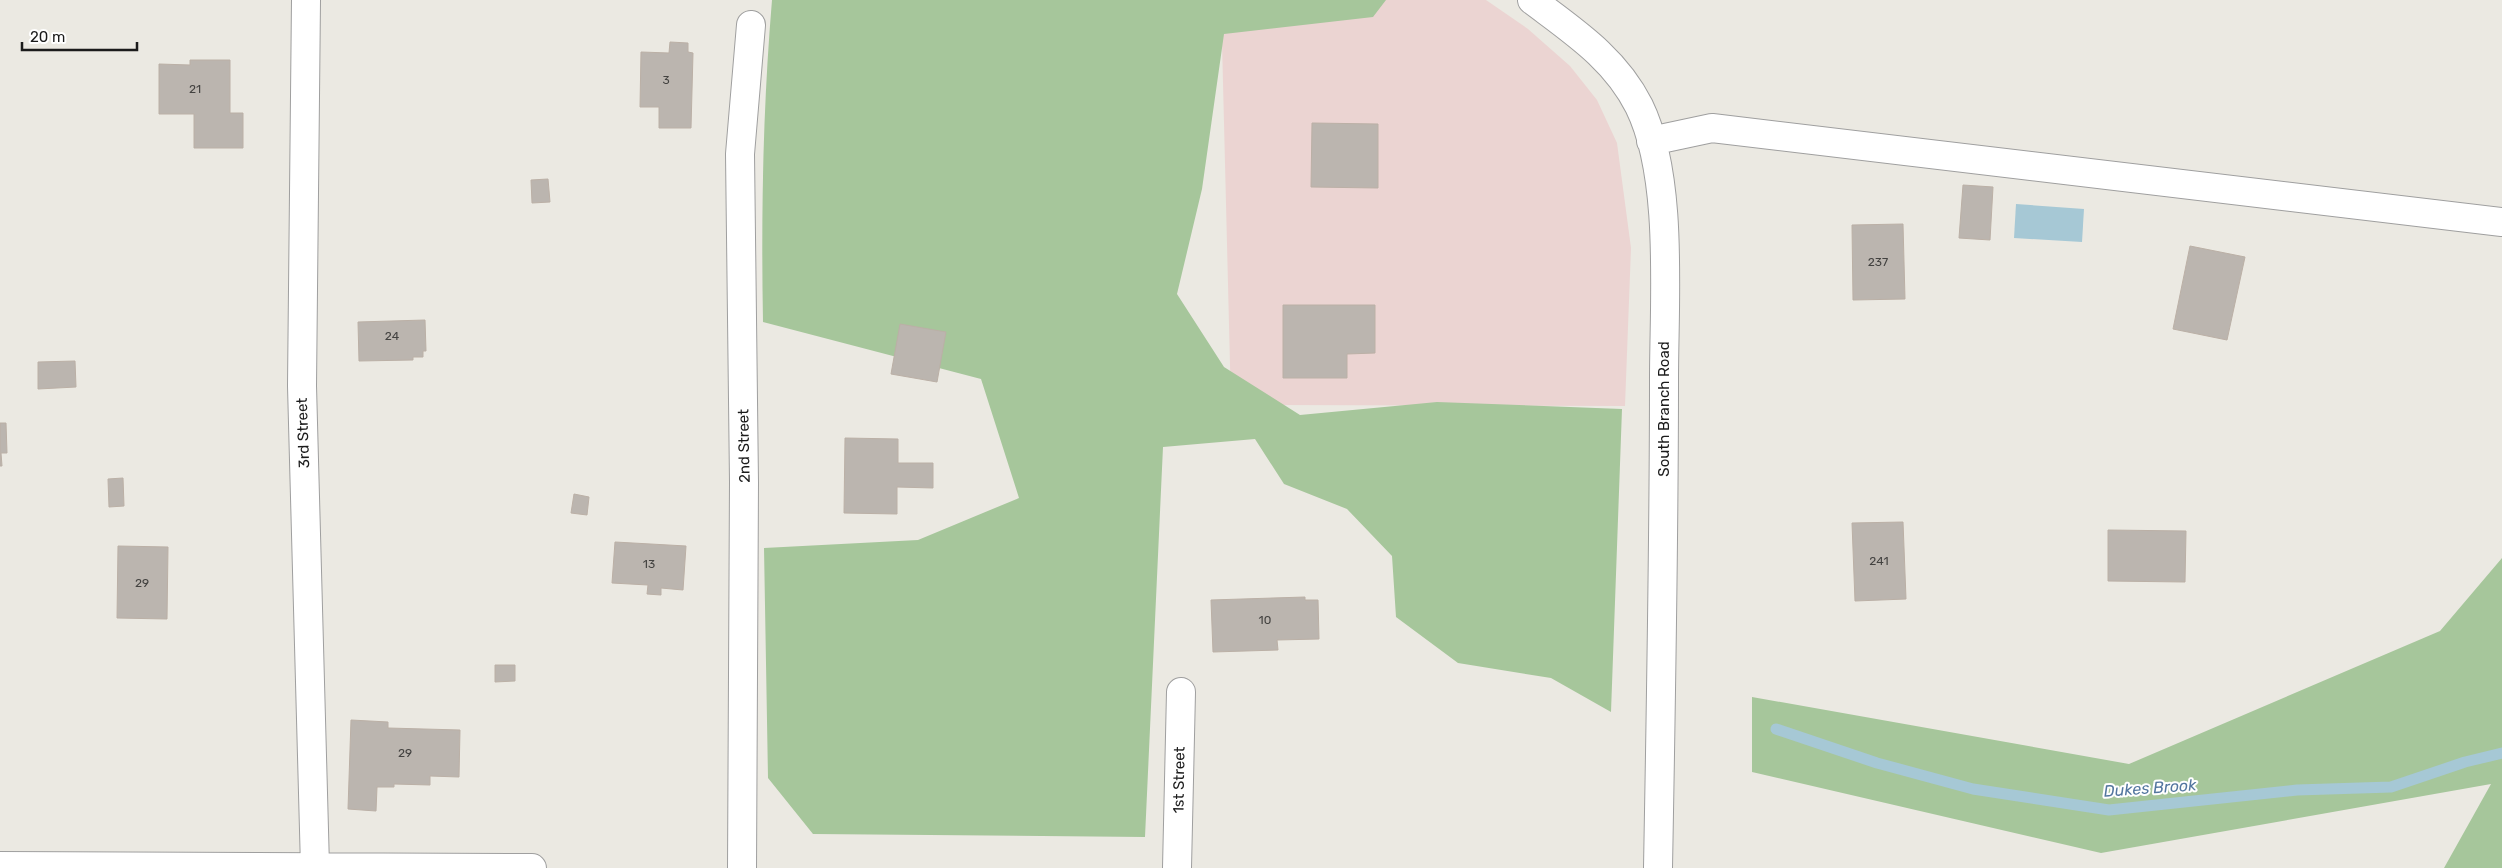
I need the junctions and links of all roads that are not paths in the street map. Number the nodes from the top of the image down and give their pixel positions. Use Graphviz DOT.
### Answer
graph roads {
  1 [pos="306,0"];
  2 [pos="1532,0"];
  3 [pos="751,25"];
  4 [pos="1652,141"];
  5 [pos="2502,222"];
  6 [pos="1181,692"];
  7 [pos="0,866"];
  8 [pos="315,867"];
  9 [pos="532,868"];
  10 [pos="742,868"];
  11 [pos="1177,868"];
  12 [pos="1658,868"];
  1 -- 8 [label="street, 3rd Street"];
  2 -- 4 [label="street, South Branch Road"];
  3 -- 10 [label="street, 2nd Street"];
  4 -- 5 [label="street"];
  4 -- 12 [label="street, South Branch Road"];
  6 -- 11 [label="street, 1st Street"];
  7 -- 8 [label="street"];
  8 -- 9 [label="street"];
}
